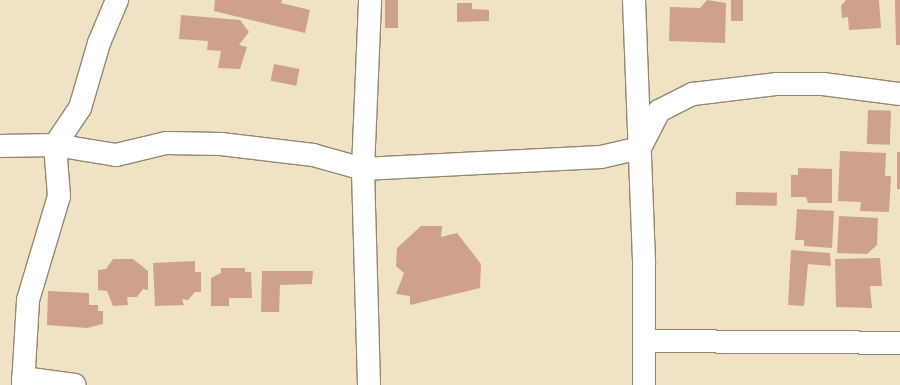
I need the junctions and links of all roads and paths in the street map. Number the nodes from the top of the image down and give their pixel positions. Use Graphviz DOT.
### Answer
graph roads {
  1 [pos="117,0"];
  2 [pos="370,0"];
  3 [pos="634,0"];
  4 [pos="900,94"];
  5 [pos="55,145"];
  6 [pos="0,146"];
  7 [pos="640,148"];
  8 [pos="363,168"];
  9 [pos="644,341"];
  10 [pos="900,343"];
  11 [pos="23,381"];
  12 [pos="75,385"];
  13 [pos="369,385"];
  14 [pos="644,385"];
  1 -- 5 [label="street"];
  2 -- 8 [label="street"];
  3 -- 7 [label="street"];
  4 -- 7 [label="street"];
  5 -- 6 [label="street"];
  5 -- 8 [label="street"];
  5 -- 11 [label="street"];
  7 -- 8 [label="street"];
  7 -- 9 [label="street"];
  8 -- 13 [label="street"];
  9 -- 10 [label="street"];
  9 -- 14 [label="street"];
  11 -- 12 [label="street"];
}
